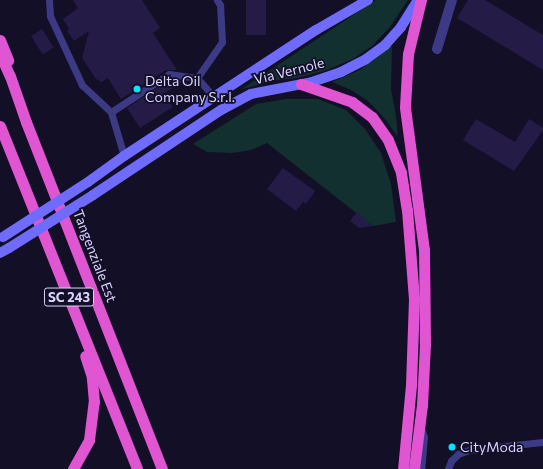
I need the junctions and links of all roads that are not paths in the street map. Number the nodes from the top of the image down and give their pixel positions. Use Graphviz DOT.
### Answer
graph roads {
  1 [pos="49,0"];
  2 [pos="217,0"];
  3 [pos="368,0"];
  4 [pos="418,0"];
  5 [pos="421,0"];
  6 [pos="452,0"];
  7 [pos="0,40"];
  8 [pos="437,49"];
  9 [pos="0,54"];
  10 [pos="10,76"];
  11 [pos="197,78"];
  12 [pos="301,84"];
  13 [pos="214,98"];
  14 [pos="111,112"];
  15 [pos="0,126"];
  16 [pos="124,156"];
  17 [pos="20,177"];
  18 [pos="1,238"];
  19 [pos="0,253"];
  20 [pos="420,425"];
  21 [pos="543,442"];
  22 [pos="74,469"];
  23 [pos="137,469"];
  24 [pos="162,469"];
  25 [pos="403,469"];
  26 [pos="414,469"];
  27 [pos="421,469"];
  28 [pos="448,469"];
  1 -- 14 [label="lane"];
  2 -- 11 [label="lane"];
  3 -- 13 [label="main road, Via Vernole"];
  4 -- 12 [label="main road, Via Vernole"];
  5 -- 20 [label="highway"];
  6 -- 8 [label="street"];
  7 -- 10 [label="highway"];
  9 -- 10 [label="highway, Tangenziale Est"];
  10 -- 24 [label="highway, Tangenziale Est"];
  11 -- 13 [label="lane"];
  11 -- 14 [label="lane"];
  12 -- 19 [label="main road, Via Vernole, bridge"];
  12 -- 25 [label="highway"];
  13 -- 16 [label="main road, Via Vernole"];
  14 -- 16 [label="lane"];
  15 -- 17 [label="highway, SC 243"];
  16 -- 18 [label="main road, Via Vernole, bridge"];
  17 -- 22 [label="highway"];
  17 -- 23 [label="highway, SC 243"];
  20 -- 26 [label="highway"];
  20 -- 27 [label="lane"];
  21 -- 28 [label="lane"];
}
